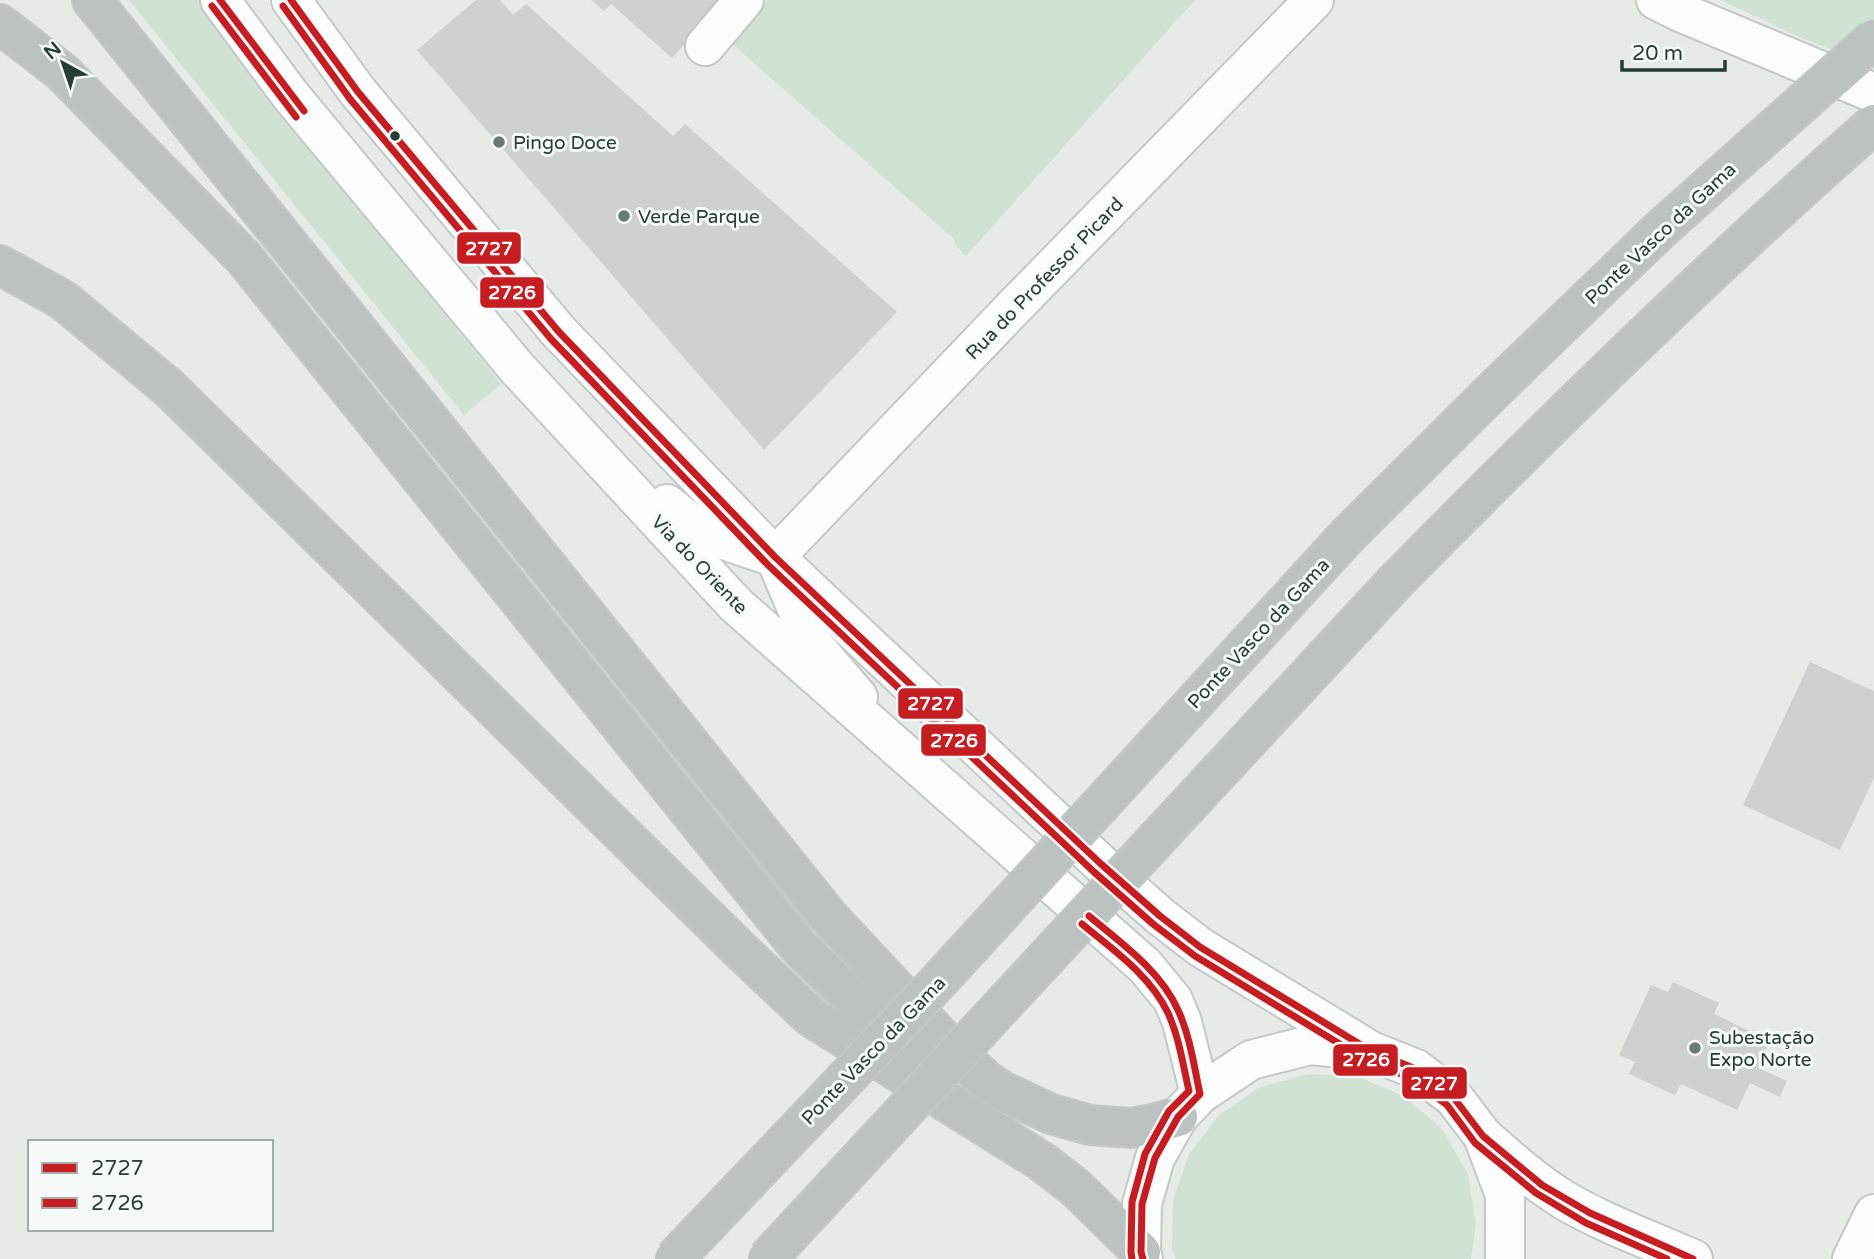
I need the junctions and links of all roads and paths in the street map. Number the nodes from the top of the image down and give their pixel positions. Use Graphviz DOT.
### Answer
graph roads {
  1 [pos="92,0"];
  2 [pos="220,0"];
  3 [pos="277,0"];
  4 [pos="291,0"];
  5 [pos="744,0"];
  6 [pos="1314,0"];
  7 [pos="1656,0"];
  8 [pos="0,24"];
  9 [pos="1874,39"];
  10 [pos="705,46"];
  11 [pos="1874,93"];
  12 [pos="291,96"];
  13 [pos="1874,124"];
  14 [pos="0,265"];
  15 [pos="572,428"];
  16 [pos="775,557"];
  17 [pos="910,759"];
  18 [pos="1371,1051"];
  19 [pos="1189,1105"];
  20 [pos="990,1130"];
  21 [pos="1483,1136"];
  22 [pos="1874,1214"];
  23 [pos="1142,1256"];
  24 [pos="674,1259"];
  25 [pos="767,1259"];
  26 [pos="1505,1259"];
  27 [pos="1692,1259"];
  28 [pos="1852,1259"];
  1 -- 19 [label="highway"];
  2 -- 12 [label="street, Via do Oriente"];
  3 -- 12 [label="street"];
  4 -- 16 [label="street"];
  5 -- 10 [label="street"];
  6 -- 16 [label="street, Rua do Professor Picard"];
  7 -- 11 [label="street"];
  8 -- 20 [label="highway"];
  9 -- 24 [label="highway, Ponte Vasco da Gama, bridge"];
  12 -- 15 [label="street, Via do Oriente"];
  13 -- 25 [label="highway, bridge"];
  14 -- 20 [label="highway"];
  15 -- 16 [label="street"];
  15 -- 17 [label="street, Via do Oriente"];
  16 -- 17 [label="street"];
  16 -- 18 [label="street"];
  17 -- 19 [label="street, Via do Oriente"];
  18 -- 19 [label="street"];
  18 -- 21 [label="street"];
  19 -- 23 [label="street"];
  20 -- 23 [label="highway"];
  21 -- 26 [label="street"];
  21 -- 27 [label="street"];
  22 -- 28 [label="street"];
}
